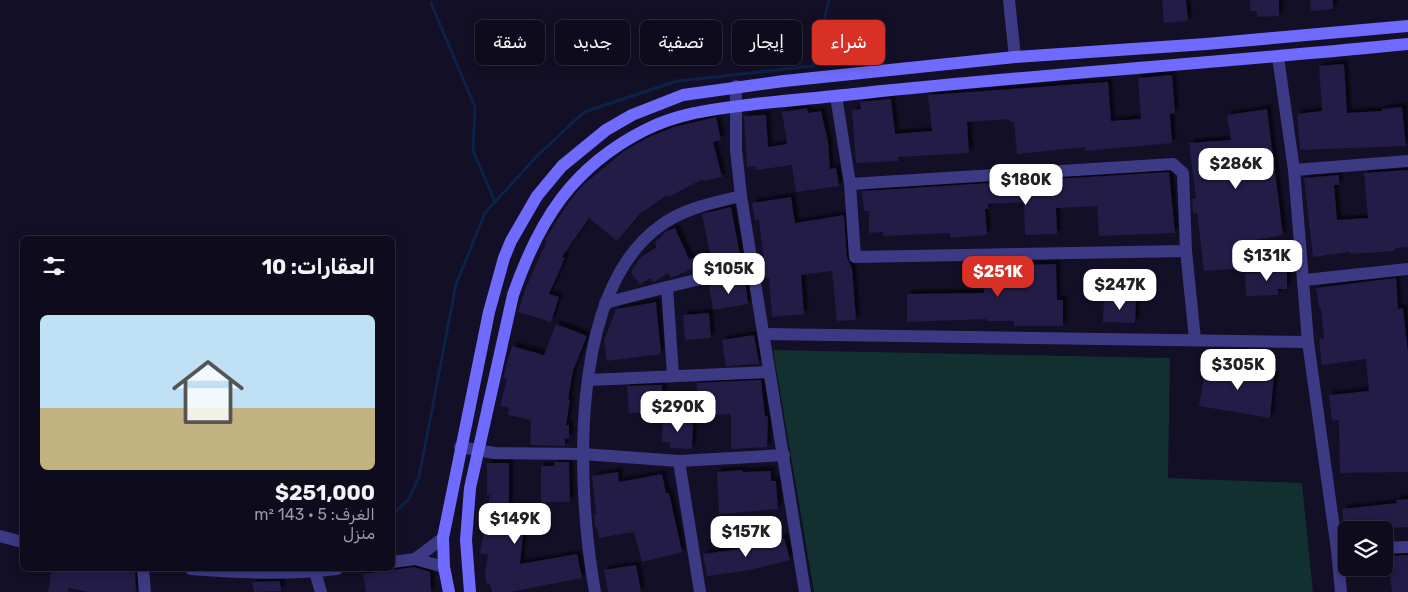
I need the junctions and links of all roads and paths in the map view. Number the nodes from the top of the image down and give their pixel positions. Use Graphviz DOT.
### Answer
graph roads {
  1 [pos="1009,0"];
  2 [pos="1408,26"];
  3 [pos="1408,44"];
  4 [pos="1015,58"];
  5 [pos="1278,58"];
  6 [pos="736,86"];
  7 [pos="836,96"];
  8 [pos="736,106"];
  9 [pos="1408,161"];
  10 [pos="1294,170"];
  11 [pos="850,184"];
  12 [pos="742,196"];
  13 [pos="1186,251"];
  14 [pos="754,266"];
  15 [pos="1408,270"];
  16 [pos="1305,280"];
  17 [pos="667,288"];
  18 [pos="605,303"];
  19 [pos="765,334"];
  20 [pos="1196,339"];
  21 [pos="1308,342"];
  22 [pos="769,372"];
  23 [pos="673,375"];
  24 [pos="588,380"];
  25 [pos="460,447"];
  26 [pos="480,450"];
  27 [pos="583,454"];
  28 [pos="784,455"];
  29 [pos="678,461"];
  30 [pos="1338,526"];
  31 [pos="0,536"];
  32 [pos="443,538"];
  33 [pos="20,541"];
  34 [pos="1408,547"];
  35 [pos="1393,548"];
  36 [pos="414,559"];
  37 [pos="395,562"];
  38 [pos="444,567"];
  39 [pos="144,571"];
  40 [pos="218,571"];
  41 [pos="322,571"];
  42 [pos="315,572"];
  43 [pos="1341,576"];
  44 [pos="145,592"];
  45 [pos="321,592"];
  46 [pos="449,592"];
  47 [pos="470,592"];
  48 [pos="594,592"];
  49 [pos="700,592"];
  50 [pos="805,592"];
  51 [pos="1341,592"];
  1 -- 4 [label="street"];
  2 -- 4 [label="street"];
  3 -- 5 [label="street"];
  4 -- 6 [label="street"];
  5 -- 7 [label="street"];
  5 -- 10 [label="street"];
  6 -- 8 [label="street"];
  6 -- 25 [label="street"];
  7 -- 8 [label="street"];
  7 -- 11 [label="street"];
  8 -- 12 [label="street"];
  8 -- 26 [label="street"];
  9 -- 10 [label="street"];
  10 -- 16 [label="street"];
  11 -- 13 [label="street"];
  11 -- 13 [label="street"];
  12 -- 14 [label="street"];
  12 -- 18 [label="street"];
  13 -- 20 [label="street"];
  14 -- 17 [label="street"];
  14 -- 19 [label="street"];
  15 -- 16 [label="street"];
  16 -- 21 [label="street"];
  17 -- 18 [label="street"];
  17 -- 23 [label="street"];
  18 -- 24 [label="street"];
  19 -- 20 [label="street"];
  19 -- 22 [label="street"];
  20 -- 21 [label="street"];
  21 -- 30 [label="street"];
  22 -- 23 [label="street"];
  22 -- 28 [label="street"];
  23 -- 24 [label="street"];
  24 -- 27 [label="street"];
  25 -- 26 [label="street"];
  25 -- 32 [label="street"];
  26 -- 27 [label="street"];
  26 -- 47 [label="street"];
  27 -- 29 [label="street"];
  27 -- 48 [label="street"];
  28 -- 29 [label="street"];
  28 -- 50 [label="street"];
  29 -- 49 [label="street"];
  31 -- 33 [label="street"];
  32 -- 36 [label="street"];
  32 -- 38 [label="street"];
  34 -- 35 [label="street"];
  36 -- 37 [label="street"];
  36 -- 38 [label="street"];
  38 -- 46 [label="street"];
  39 -- 44 [label="street"];
  40 -- 42 [label="street"];
  41 -- 42 [label="street"];
  42 -- 45 [label="street"];
  43 -- 51 [label="street"];
}
